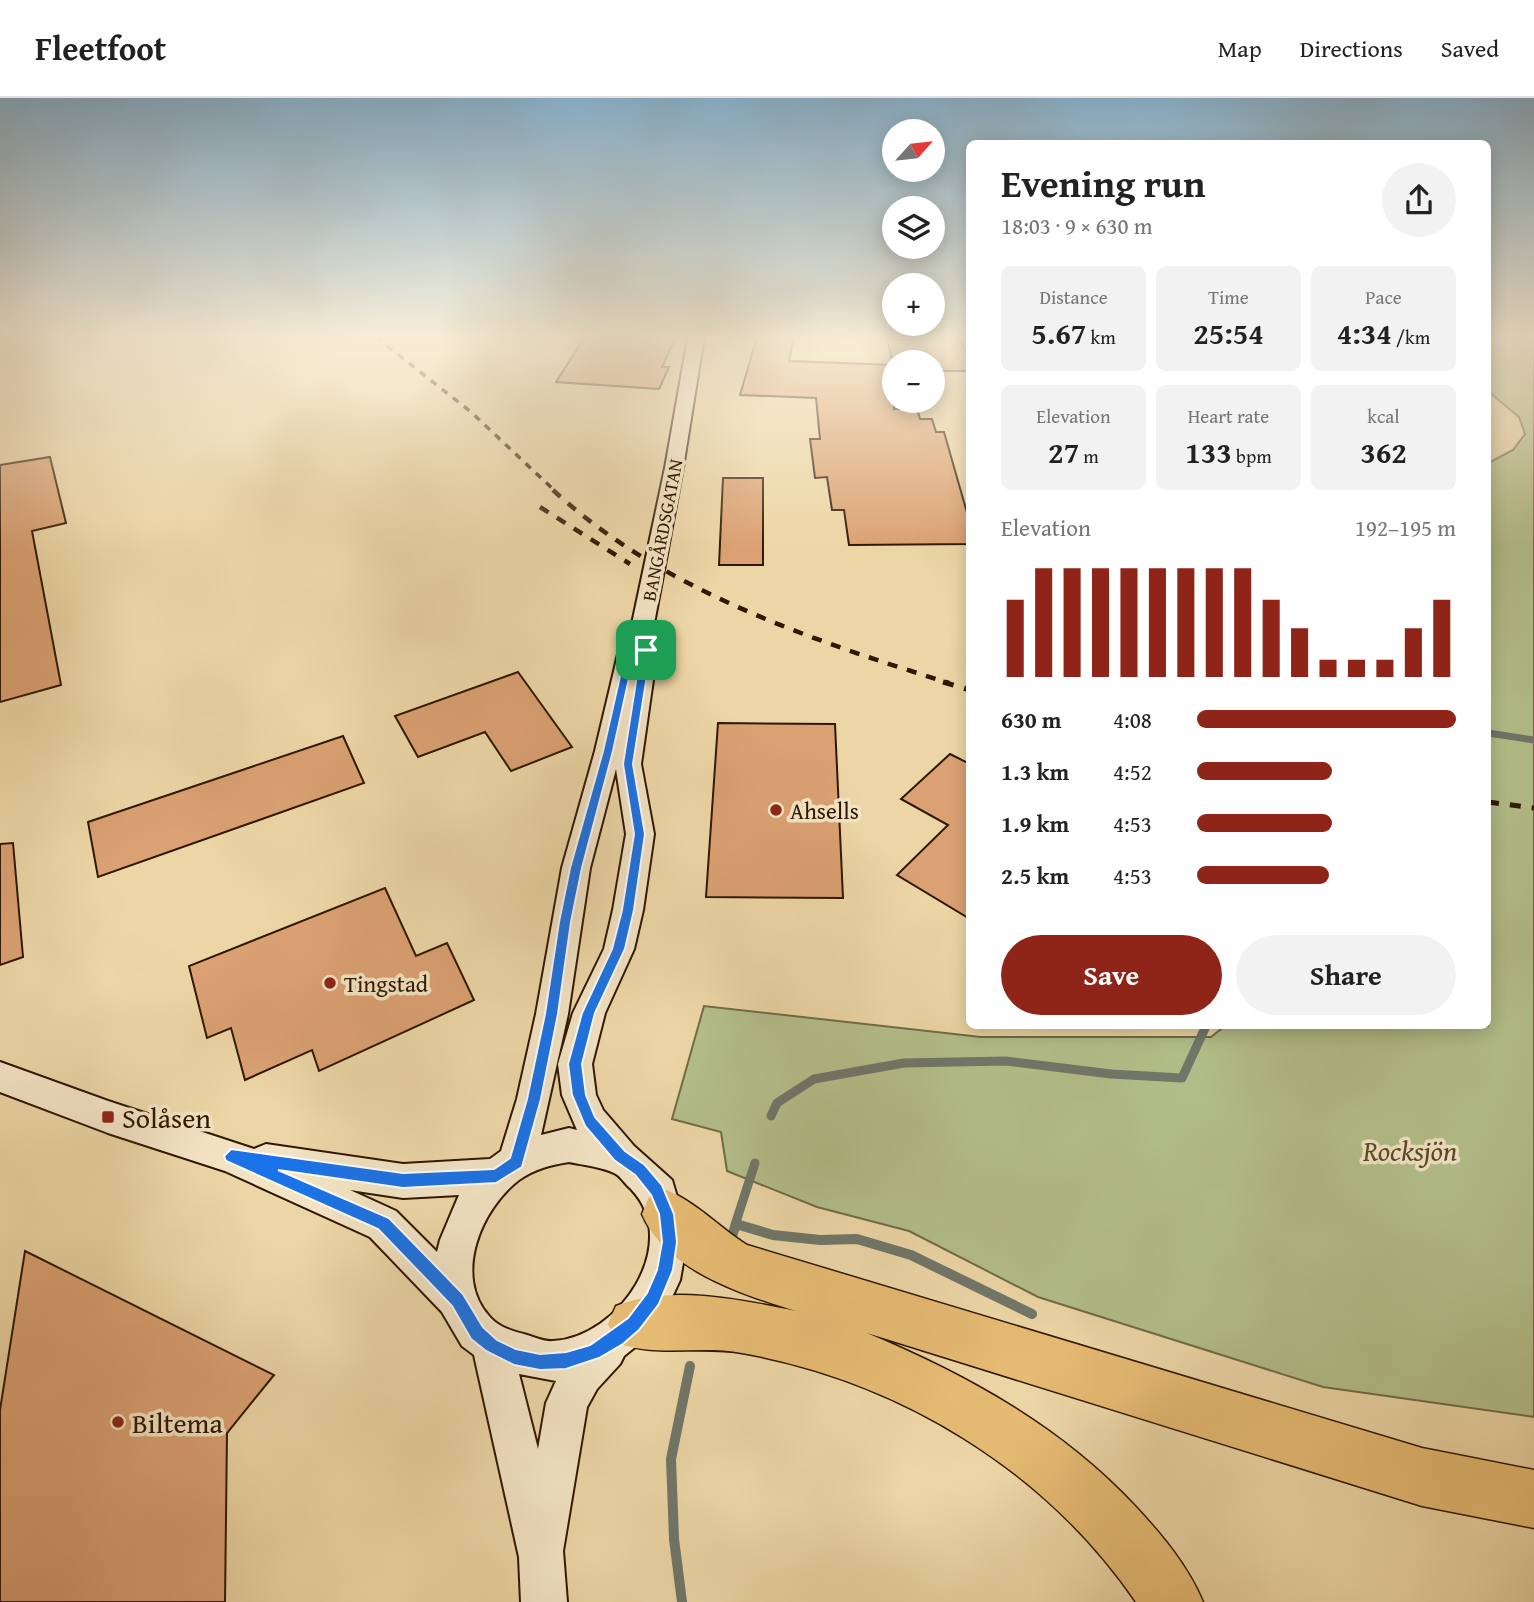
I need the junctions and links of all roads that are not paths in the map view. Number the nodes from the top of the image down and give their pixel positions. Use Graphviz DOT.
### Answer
graph roads {
  1 [pos="684,407"];
  2 [pos="640,640"];
  3 [pos="0,1077"];
  4 [pos="620,1155"];
  5 [pos="231,1156"];
  6 [pos="506,1169"];
  7 [pos="666,1214"];
  8 [pos="458,1300"];
  9 [pos="626,1331"];
  10 [pos="492,1345"];
  11 [pos="1534,1499"];
  12 [pos="542,1557"];
  13 [pos="544,1602"];
  14 [pos="1172,1602"];
  1 -- 2 [label="main road, BANGÅRDSGATAN"];
  2 -- 4 [label="main road, BANGÅRDSGATAN"];
  2 -- 6 [label="main road, BANGÅRDSGATAN"];
  3 -- 5 [label="main road"];
  4 -- 6 [label="main road"];
  4 -- 7 [label="main road"];
  5 -- 6 [label="main road"];
  5 -- 8 [label="main road"];
  6 -- 8 [label="main road"];
  7 -- 9 [label="main road"];
  7 -- 11 [label="highway"];
  8 -- 10 [label="main road"];
  9 -- 10 [label="main road"];
  9 -- 12 [label="main road"];
  9 -- 14 [label="highway"];
  10 -- 12 [label="main road"];
  12 -- 13 [label="main road"];
}
